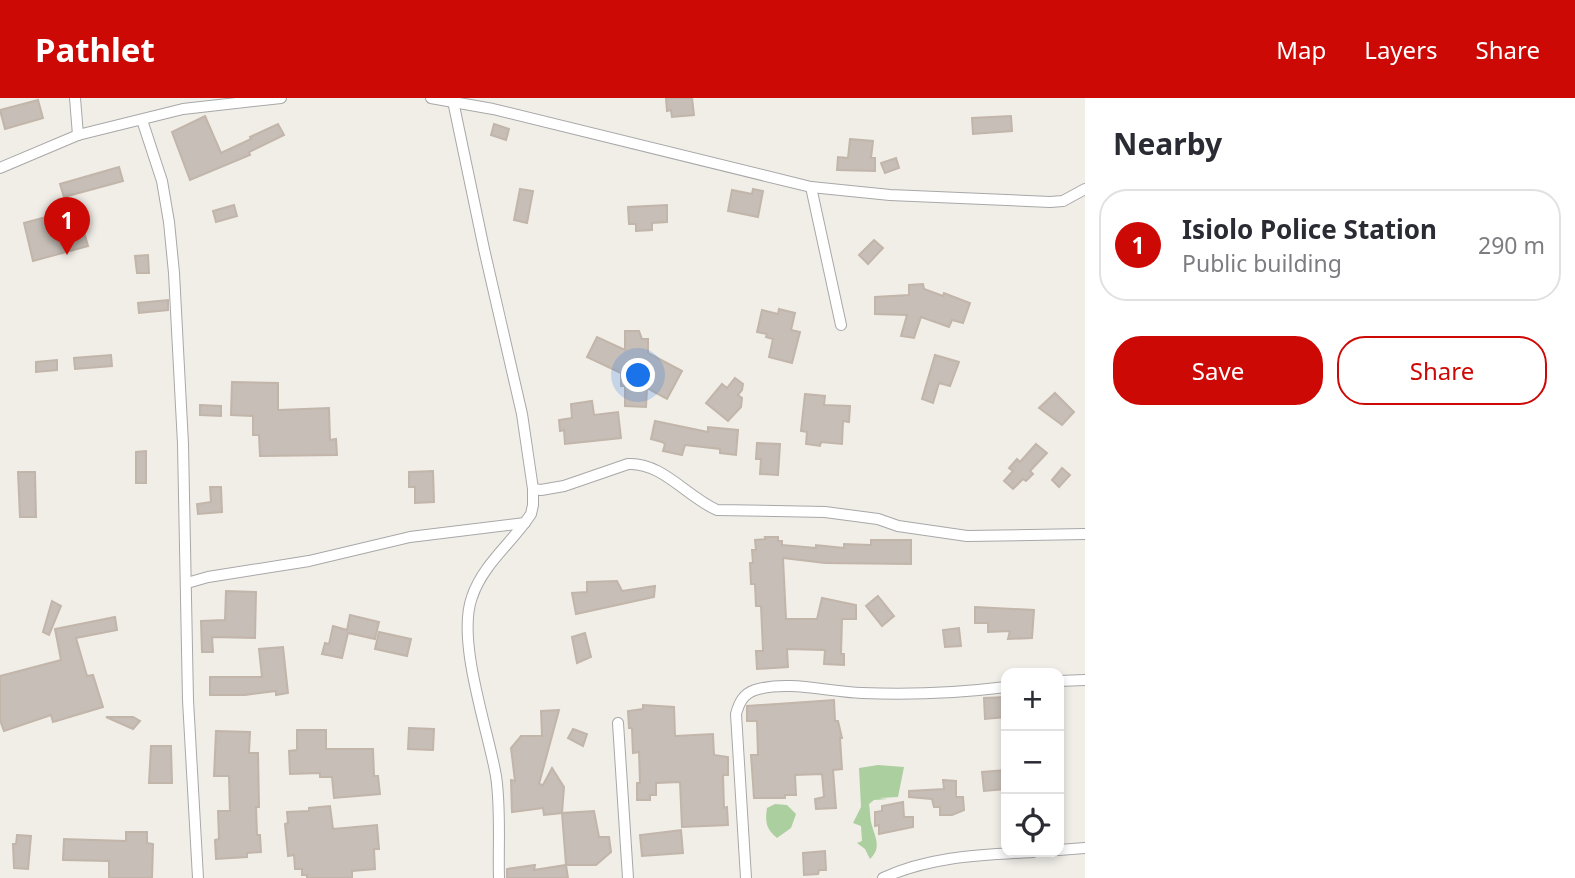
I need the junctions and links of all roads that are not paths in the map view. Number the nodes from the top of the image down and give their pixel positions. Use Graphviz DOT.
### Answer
graph roads {
  1 [pos="75,98"];
  2 [pos="281,98"];
  3 [pos="431,98"];
  4 [pos="453,101"];
  5 [pos="142,120"];
  6 [pos="78,135"];
  7 [pos="0,168"];
  8 [pos="811,187"];
  9 [pos="1085,189"];
  10 [pos="841,325"];
  11 [pos="533,489"];
  12 [pos="525,523"];
  13 [pos="1085,534"];
  14 [pos="187,583"];
  15 [pos="1085,680"];
  16 [pos="1064,681"];
  17 [pos="1001,688"];
  18 [pos="618,723"];
  19 [pos="1085,849"];
  20 [pos="1064,850"];
  21 [pos="1001,854"];
  22 [pos="198,878"];
  23 [pos="499,878"];
  24 [pos="628,878"];
  25 [pos="746,878"];
  26 [pos="883,878"];
  1 -- 6 [label="street"];
  2 -- 5 [label="street"];
  3 -- 4 [label="street"];
  4 -- 8 [label="street"];
  4 -- 11 [label="street"];
  5 -- 6 [label="street"];
  5 -- 14 [label="street"];
  6 -- 7 [label="street"];
  8 -- 9 [label="street"];
  8 -- 10 [label="street"];
  11 -- 12 [label="street"];
  11 -- 13 [label="street"];
  12 -- 14 [label="street"];
  12 -- 23 [label="street"];
  14 -- 22 [label="street"];
  15 -- 16 [label="street"];
  17 -- 25 [label="street"];
  18 -- 24 [label="street"];
  19 -- 20 [label="street"];
  21 -- 26 [label="street"];
}
